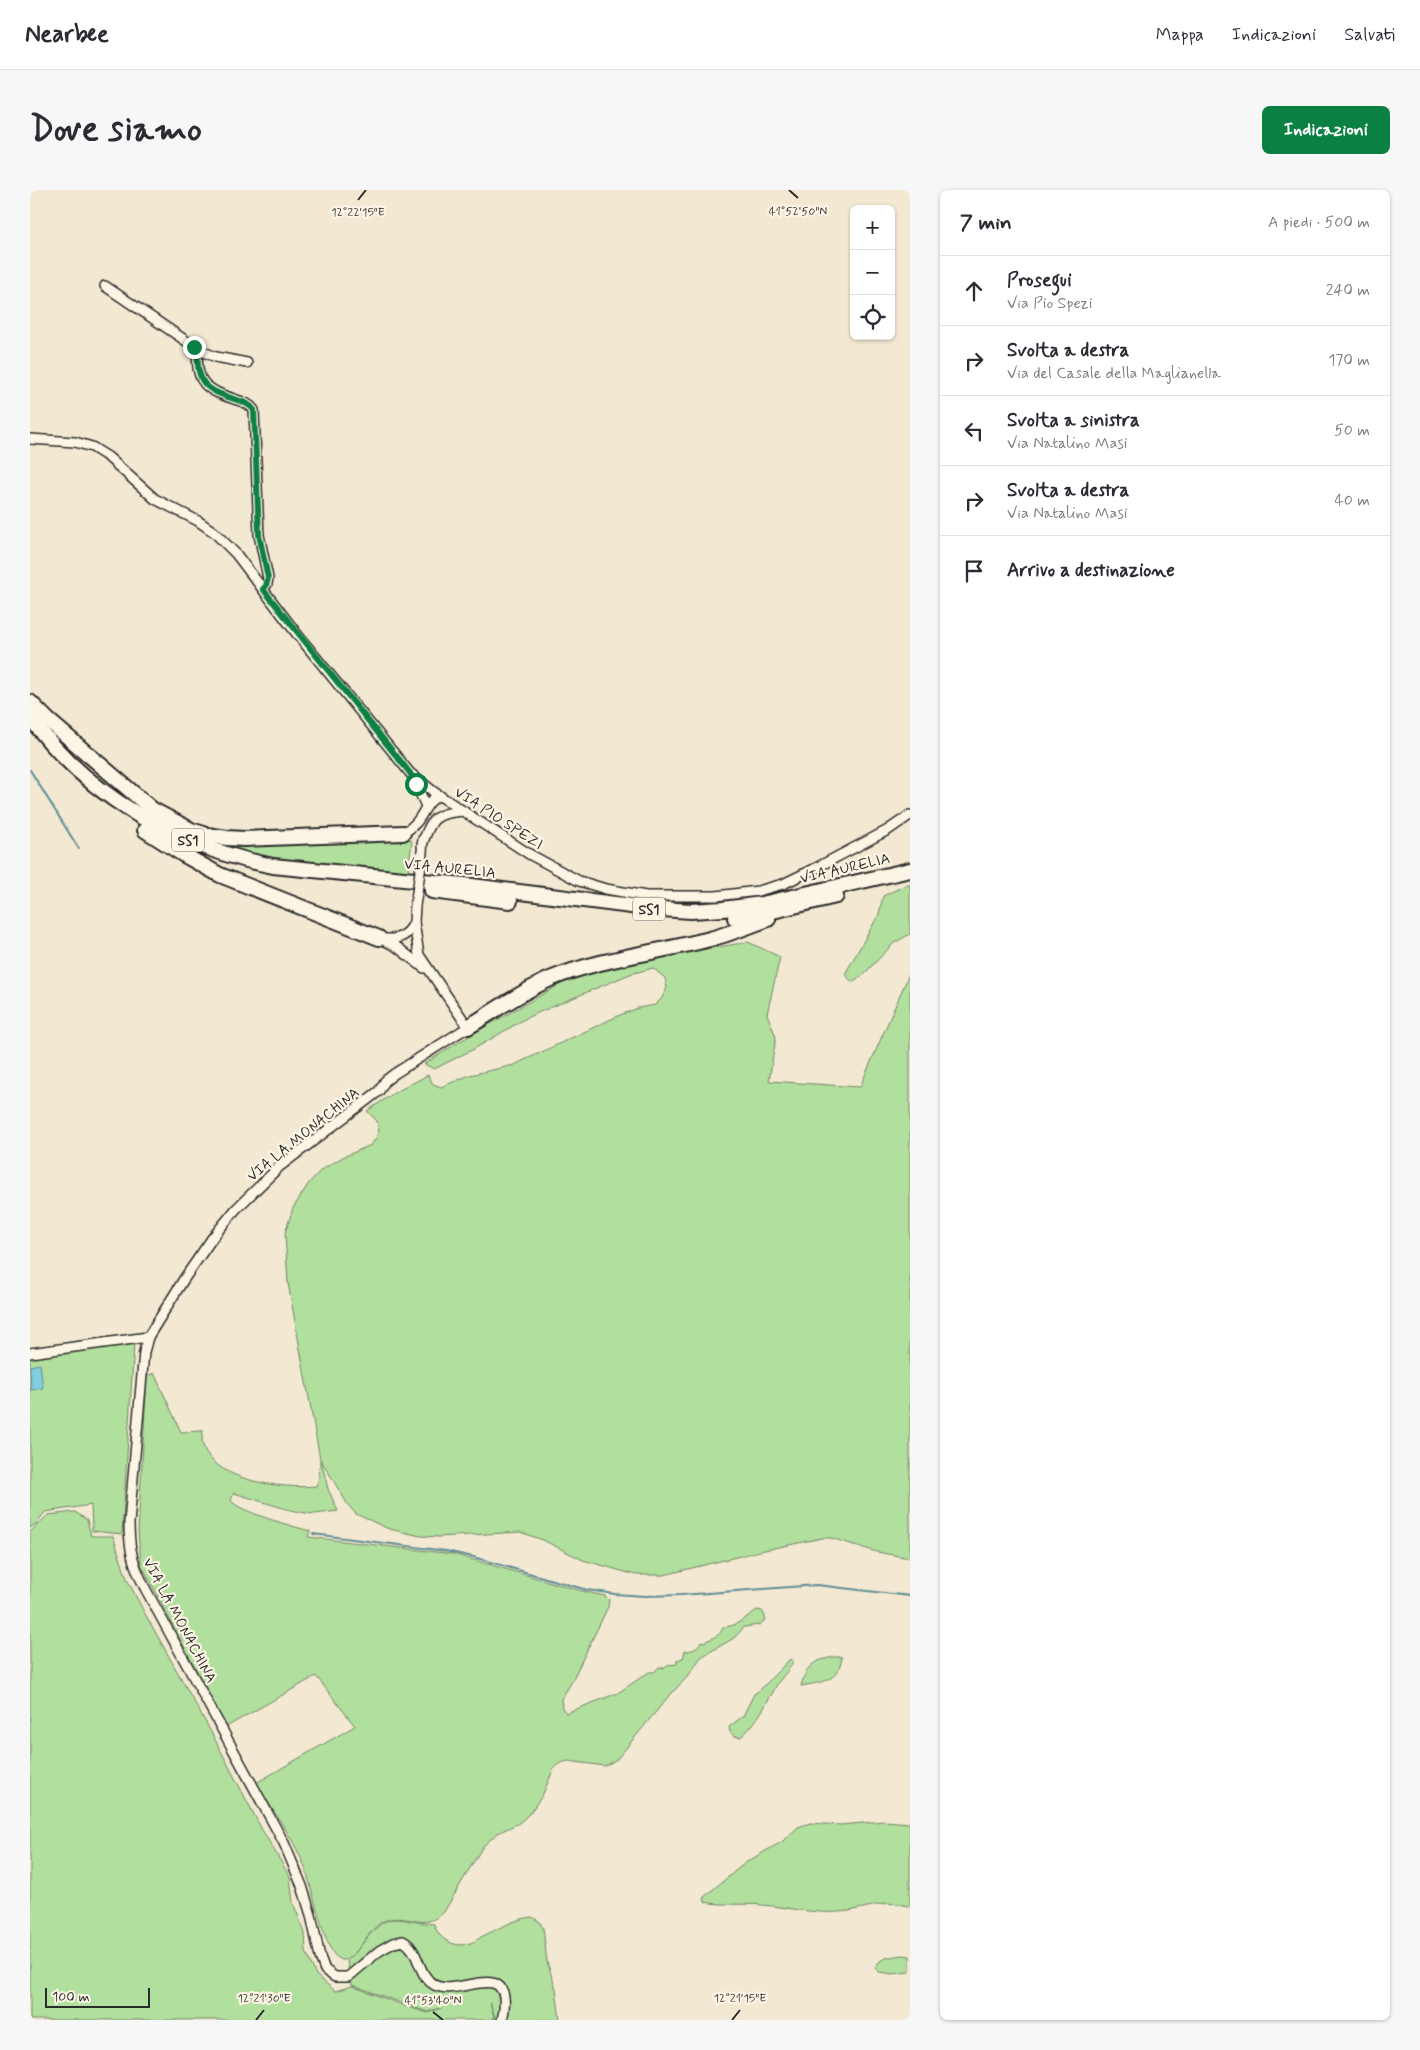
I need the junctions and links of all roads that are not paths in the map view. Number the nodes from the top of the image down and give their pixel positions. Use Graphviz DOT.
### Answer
graph roads {
  1 [pos="105,286"];
  2 [pos="198,349"];
  3 [pos="248,363"];
  4 [pos="30,440"];
  5 [pos="263,589"];
  6 [pos="30,702"];
  7 [pos="30,717"];
  8 [pos="30,733"];
  9 [pos="410,773"];
  10 [pos="442,797"];
  11 [pos="425,810"];
  12 [pos="463,811"];
  13 [pos="439,815"];
  14 [pos="910,815"];
  15 [pos="145,830"];
  16 [pos="403,833"];
  17 [pos="422,845"];
  18 [pos="910,870"];
  19 [pos="910,879"];
  20 [pos="813,902"];
  21 [pos="414,922"];
  22 [pos="379,938"];
  23 [pos="430,973"];
  24 [pos="468,1027"];
  25 [pos="148,1337"];
  26 [pos="30,1354"];
  27 [pos="502,2020"];
  1 -- 2 [label="street"];
  2 -- 3 [label="street"];
  2 -- 5 [label="street"];
  4 -- 5 [label="street, VIA PIO SPEZI"];
  5 -- 9 [label="street, VIA PIO SPEZI"];
  6 -- 16 [label="highway"];
  7 -- 18 [label="highway, VIA AURELIA / SS1"];
  8 -- 15 [label="highway, VIA AURELIA / SS1"];
  9 -- 10 [label="street, VIA PIO SPEZI"];
  9 -- 11 [label="street"];
  10 -- 11 [label="street"];
  10 -- 12 [label="street, VIA PIO SPEZI"];
  10 -- 13 [label="street"];
  11 -- 16 [label="street"];
  11 -- 17 [label="street"];
  12 -- 13 [label="street"];
  12 -- 14 [label="street, VIA PIO SPEZI"];
  13 -- 17 [label="street"];
  15 -- 20 [label="highway, VIA AURELIA / SS1"];
  15 -- 22 [label="highway"];
  16 -- 17 [label="street"];
  17 -- 21 [label="street, bridge"];
  19 -- 20 [label="highway, VIA AURELIA / SS1"];
  20 -- 24 [label="highway"];
  21 -- 22 [label="street"];
  21 -- 23 [label="street"];
  22 -- 23 [label="street"];
  23 -- 24 [label="street"];
  24 -- 25 [label="street, VIA LA MONACHINA"];
  25 -- 26 [label="street"];
  25 -- 27 [label="street, VIA LA MONACHINA"];
}
